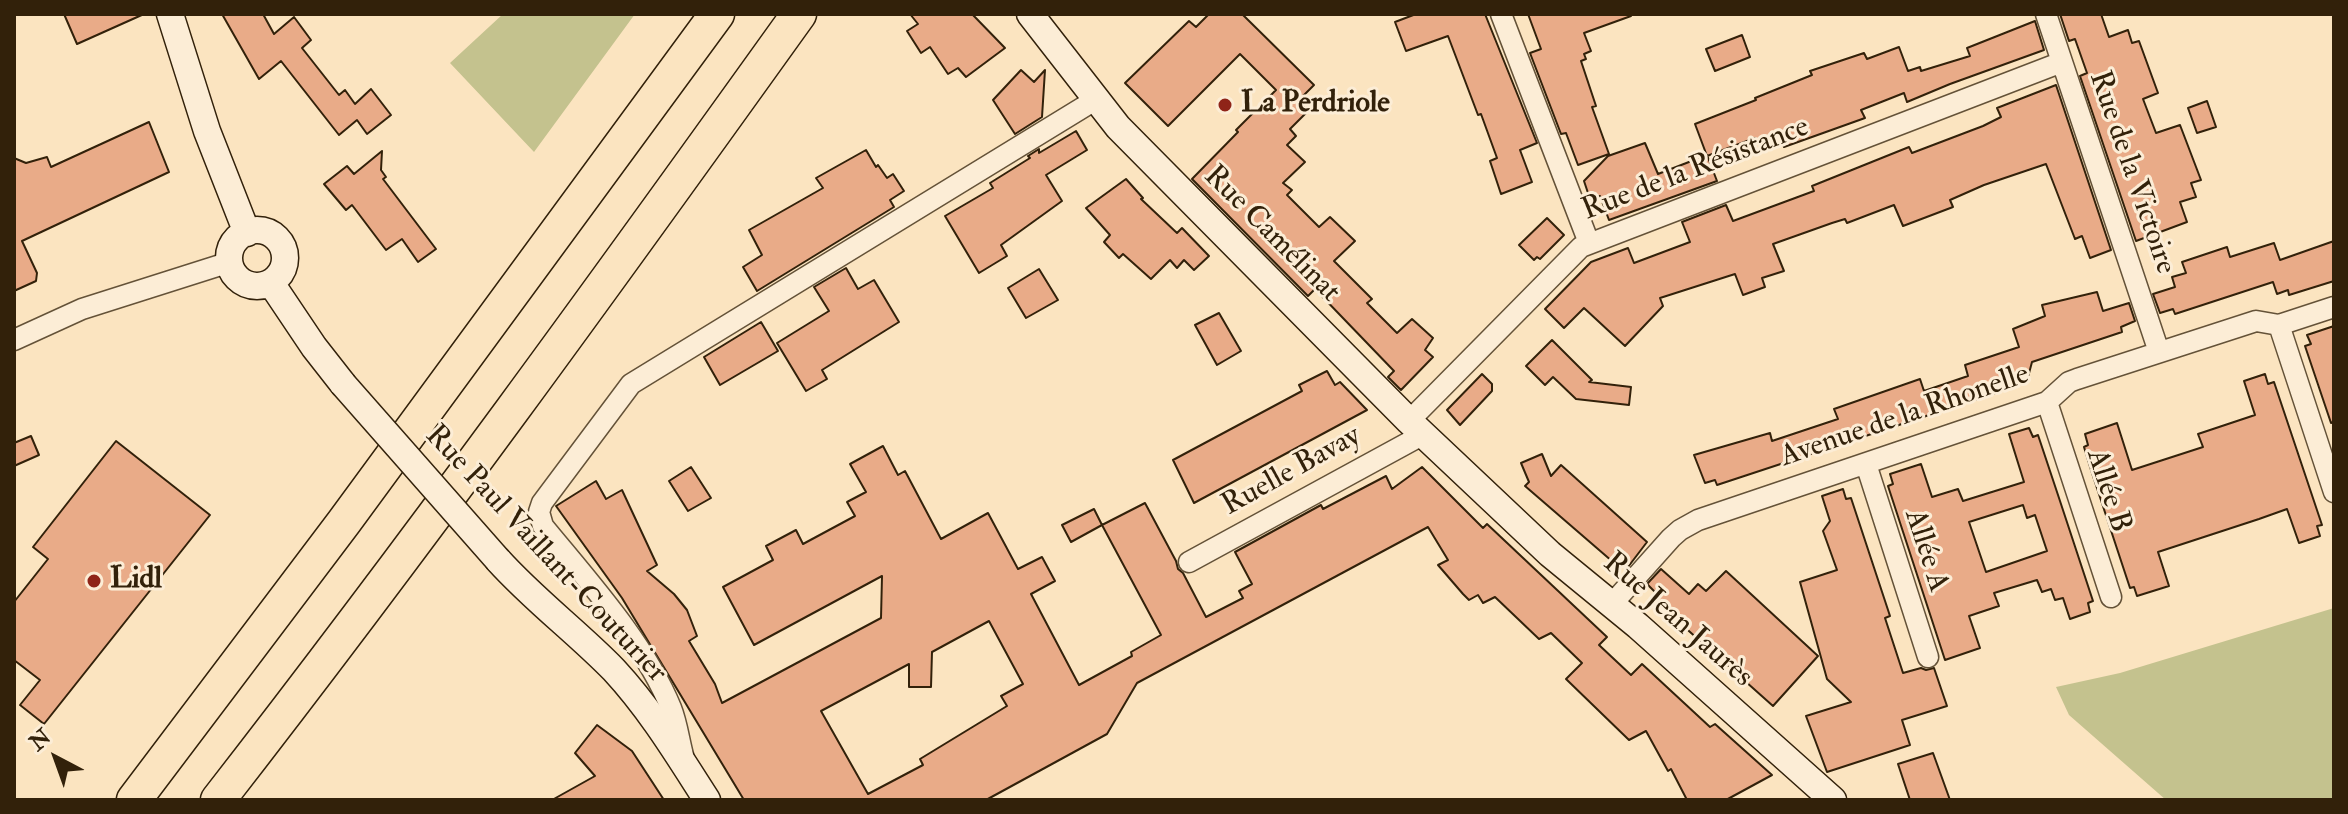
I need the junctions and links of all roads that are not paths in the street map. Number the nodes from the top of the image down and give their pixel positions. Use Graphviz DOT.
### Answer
graph roads {
  1 [pos="170,14"];
  2 [pos="717,14"];
  3 [pos="799,14"];
  4 [pos="1030,14"];
  5 [pos="1501,14"];
  6 [pos="2046,14"];
  7 [pos="2062,62"];
  8 [pos="1095,100"];
  9 [pos="247,233"];
  10 [pos="1589,243"];
  11 [pos="230,262"];
  12 [pos="271,283"];
  13 [pos="2334,307"];
  14 [pos="2279,325"];
  15 [pos="14,340"];
  16 [pos="2159,352"];
  17 [pos="2047,402"];
  18 [pos="1416,428"];
  19 [pos="1866,464"];
  20 [pos="1482,489"];
  21 [pos="2334,492"];
  22 [pos="1189,562"];
  23 [pos="2111,597"];
  24 [pos="1612,604"];
  25 [pos="1928,657"];
  26 [pos="686,767"];
  27 [pos="134,800"];
  28 [pos="218,800"];
  29 [pos="707,800"];
  30 [pos="1833,800"];
  1 -- 9 [label="street"];
  2 -- 27 [label="highway"];
  3 -- 28 [label="highway"];
  4 -- 8 [label="street, Rue Camélinat"];
  5 -- 10 [label="street"];
  6 -- 7 [label="street, Rue de la Victoire"];
  7 -- 10 [label="street, Rue de la Résistance"];
  7 -- 16 [label="street, Rue de la Victoire"];
  8 -- 18 [label="street, Rue Camélinat"];
  8 -- 26 [label="street"];
  9 -- 11 [label="street"];
  9 -- 12 [label="street"];
  10 -- 18 [label="street, Rue de la Résistance"];
  11 -- 12 [label="street"];
  11 -- 15 [label="street"];
  12 -- 26 [label="street, Rue Paul Vaillant-Couturier, bridge"];
  13 -- 14 [label="street, Avenue de la Rhonelle"];
  14 -- 16 [label="street, Avenue de la Rhonelle"];
  14 -- 21 [label="street"];
  16 -- 17 [label="street, Avenue de la Rhonelle"];
  17 -- 19 [label="street, Avenue de la Rhonelle"];
  17 -- 23 [label="street, Allée B"];
  18 -- 20 [label="street, Rue Camélinat"];
  18 -- 22 [label="street, Ruelle Bavay"];
  19 -- 24 [label="street, Avenue de la Rhonelle"];
  19 -- 25 [label="street, Allée A"];
  20 -- 24 [label="street, Rue Jean Jaurès"];
  24 -- 30 [label="street, Rue Jean Jaurès"];
  26 -- 29 [label="street, Rue Paul Vaillant-Couturier"];
}
